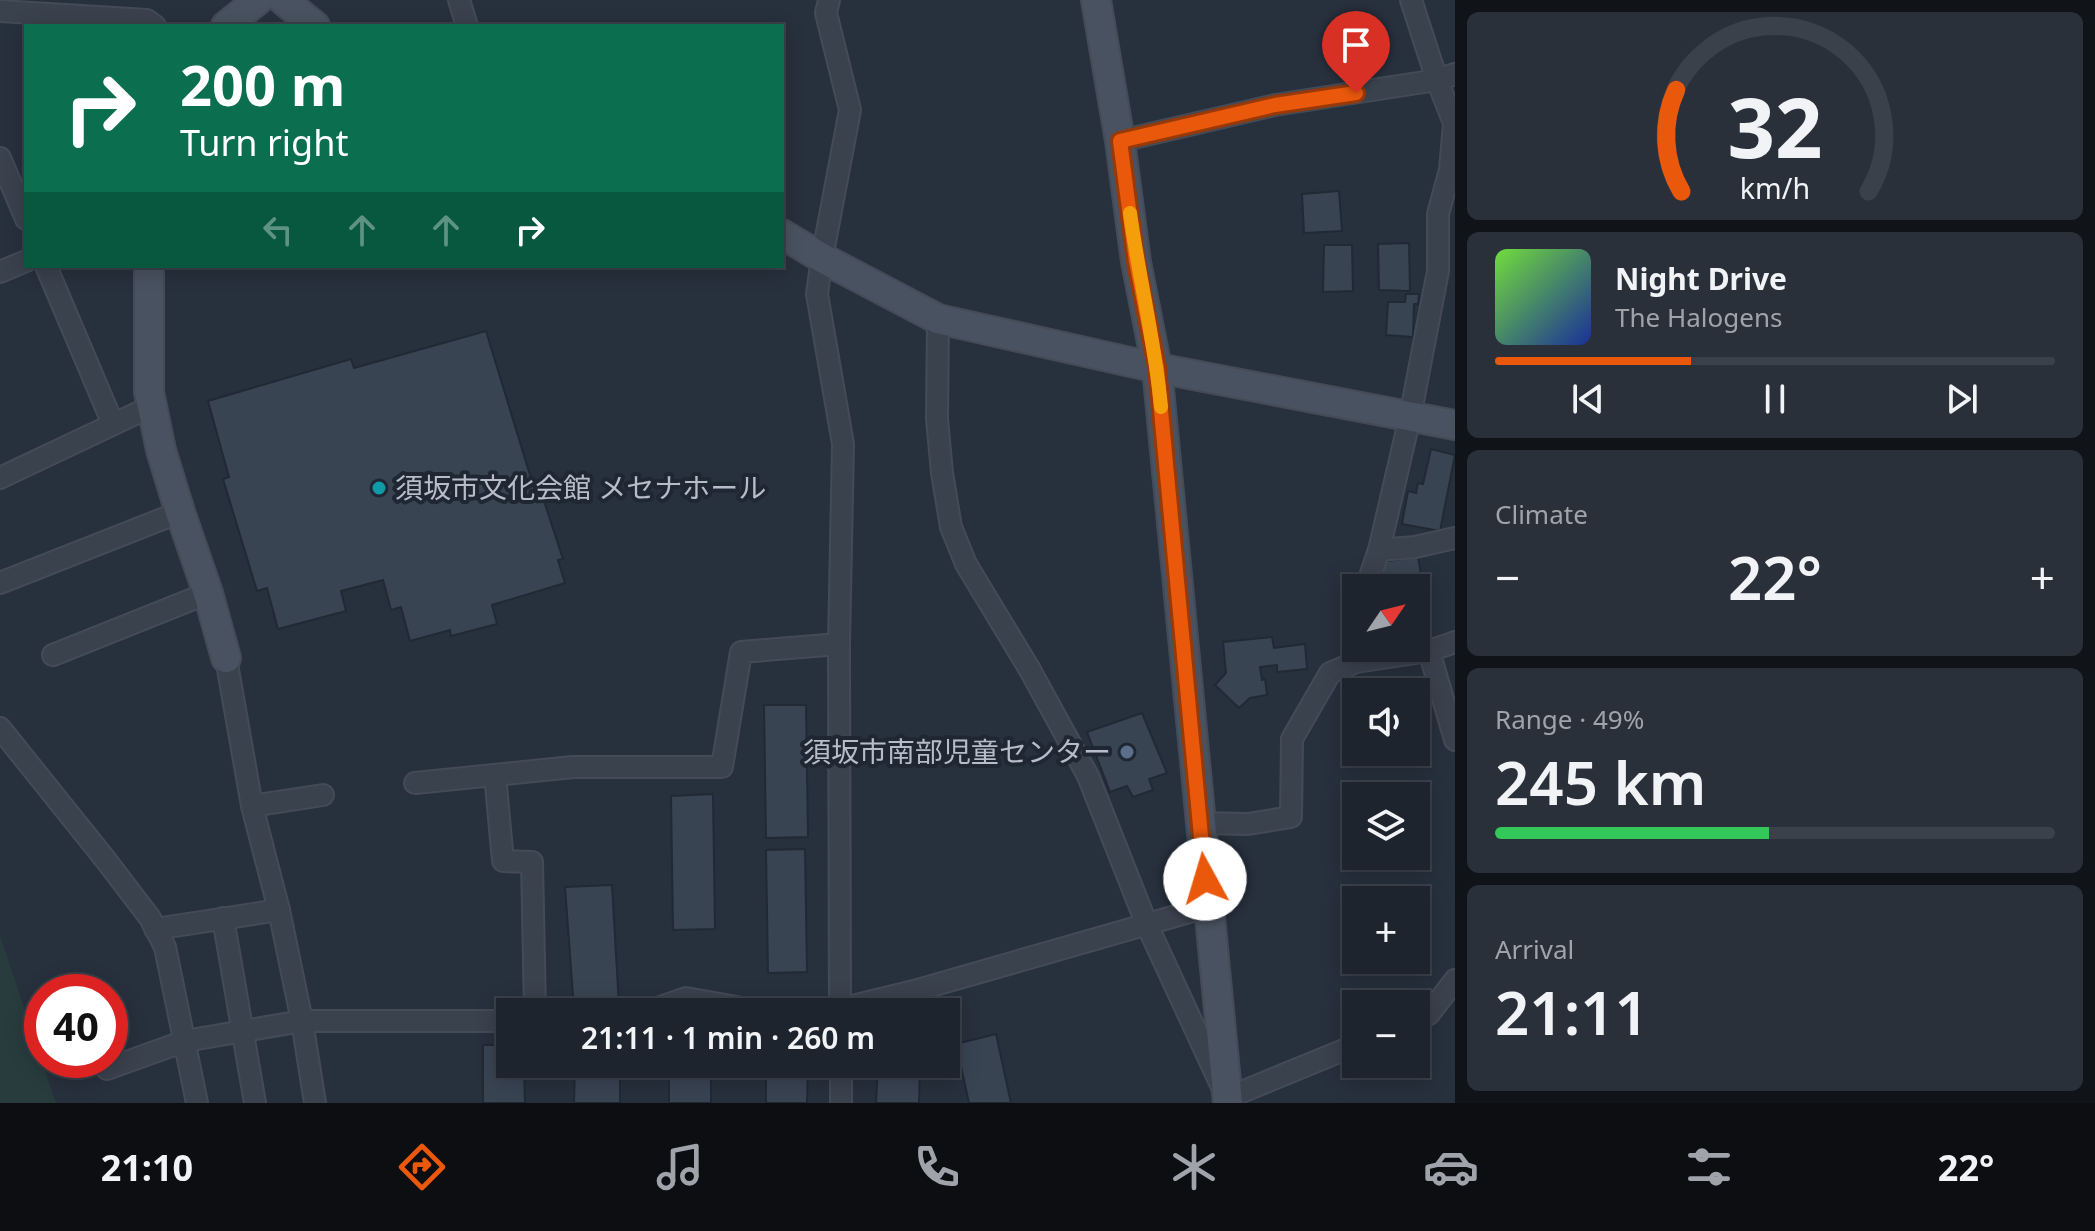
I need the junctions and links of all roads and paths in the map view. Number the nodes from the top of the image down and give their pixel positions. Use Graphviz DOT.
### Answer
graph roads {
  1 [pos="258,0"];
  2 [pos="283,0"];
  3 [pos="459,0"];
  4 [pos="829,0"];
  5 [pos="1096,0"];
  6 [pos="1411,0"];
  7 [pos="0,11"];
  8 [pos="152,24"];
  9 [pos="228,24"];
  10 [pos="313,24"];
  11 [pos="466,24"];
  12 [pos="1446,77"];
  13 [pos="1120,141"];
  14 [pos="0,158"];
  15 [pos="24,214"];
  16 [pos="784,235"];
  17 [pos="822,258"];
  18 [pos="24,262"];
  19 [pos="47,268"];
  20 [pos="149,268"];
  21 [pos="0,272"];
  22 [pos="938,319"];
  23 [pos="1157,368"];
  24 [pos="152,406"];
  25 [pos="1410,417"];
  26 [pos="113,424"];
  27 [pos="1455,425"];
  28 [pos="0,478"];
  29 [pos="180,512"];
  30 [pos="1455,538"];
  31 [pos="1379,550"];
  32 [pos="1371,574"];
  33 [pos="0,583"];
  34 [pos="208,593"];
  35 [pos="1455,642"];
  36 [pos="839,644"];
  37 [pos="1430,651"];
  38 [pos="1430,654"];
  39 [pos="53,655"];
  40 [pos="226,658"];
  41 [pos="1346,662"];
  42 [pos="0,728"];
  43 [pos="1455,740"];
  44 [pos="495,775"];
  45 [pos="415,783"];
  46 [pos="323,795"];
  47 [pos="252,806"];
  48 [pos="1199,823"];
  49 [pos="1207,907"];
  50 [pos="279,910"];
  51 [pos="223,918"];
  52 [pos="1147,925"];
  53 [pos="155,929"];
  54 [pos="1455,980"];
  55 [pos="535,998"];
  56 [pos="840,998"];
  57 [pos="886,998"];
  58 [pos="1430,1013"];
  59 [pos="302,1021"];
  60 [pos="496,1021"];
  61 [pos="243,1031"];
  62 [pos="185,1041"];
  63 [pos="1342,1051"];
  64 [pos="128,1061"];
  65 [pos="841,1078"];
  66 [pos="1228,1101"];
  67 [pos="197,1103"];
  68 [pos="255,1103"];
  69 [pos="315,1103"];
  70 [pos="841,1103"];
  1 -- 9 [label="street"];
  2 -- 10 [label="street"];
  3 -- 11 [label="street"];
  4 -- 17 [label="street"];
  5 -- 13 [label="street"];
  6 -- 12 [label="street"];
  7 -- 8 [label="street"];
  12 -- 13 [label="street"];
  12 -- 25 [label="street"];
  13 -- 23 [label="street"];
  14 -- 15 [label="street"];
  16 -- 17 [label="street"];
  17 -- 22 [label="street"];
  17 -- 36 [label="street"];
  18 -- 21 [label="street"];
  19 -- 26 [label="street"];
  20 -- 24 [label="street"];
  22 -- 23 [label="street"];
  22 -- 52 [label="street"];
  23 -- 25 [label="street"];
  23 -- 48 [label="street"];
  24 -- 26 [label="street"];
  24 -- 29 [label="street"];
  25 -- 27 [label="street"];
  25 -- 31 [label="street"];
  26 -- 28 [label="street"];
  29 -- 33 [label="street"];
  29 -- 34 [label="street"];
  30 -- 31 [label="street"];
  31 -- 32 [label="street"];
  34 -- 39 [label="street"];
  34 -- 40 [label="street"];
  35 -- 37 [label="street"];
  36 -- 44 [label="street"];
  36 -- 56 [label="street"];
  38 -- 43 [label="street"];
  40 -- 47 [label="street"];
  41 -- 48 [label="street"];
  42 -- 53 [label="street"];
  44 -- 45 [label="street"];
  44 -- 55 [label="street"];
  46 -- 47 [label="street"];
  47 -- 50 [label="street"];
  48 -- 49 [label="street"];
  49 -- 52 [label="street"];
  49 -- 66 [label="street"];
  50 -- 51 [label="street"];
  50 -- 59 [label="street"];
  51 -- 53 [label="street"];
  51 -- 61 [label="street"];
  52 -- 57 [label="street"];
  52 -- 66 [label="street"];
  53 -- 62 [label="street"];
  54 -- 58 [label="street"];
  59 -- 60 [label="street"];
  59 -- 61 [label="street"];
  59 -- 69 [label="street"];
  61 -- 62 [label="street"];
  61 -- 68 [label="street"];
  62 -- 64 [label="street"];
  62 -- 67 [label="street"];
  63 -- 66 [label="street"];
  65 -- 70 [label="street"];
}
